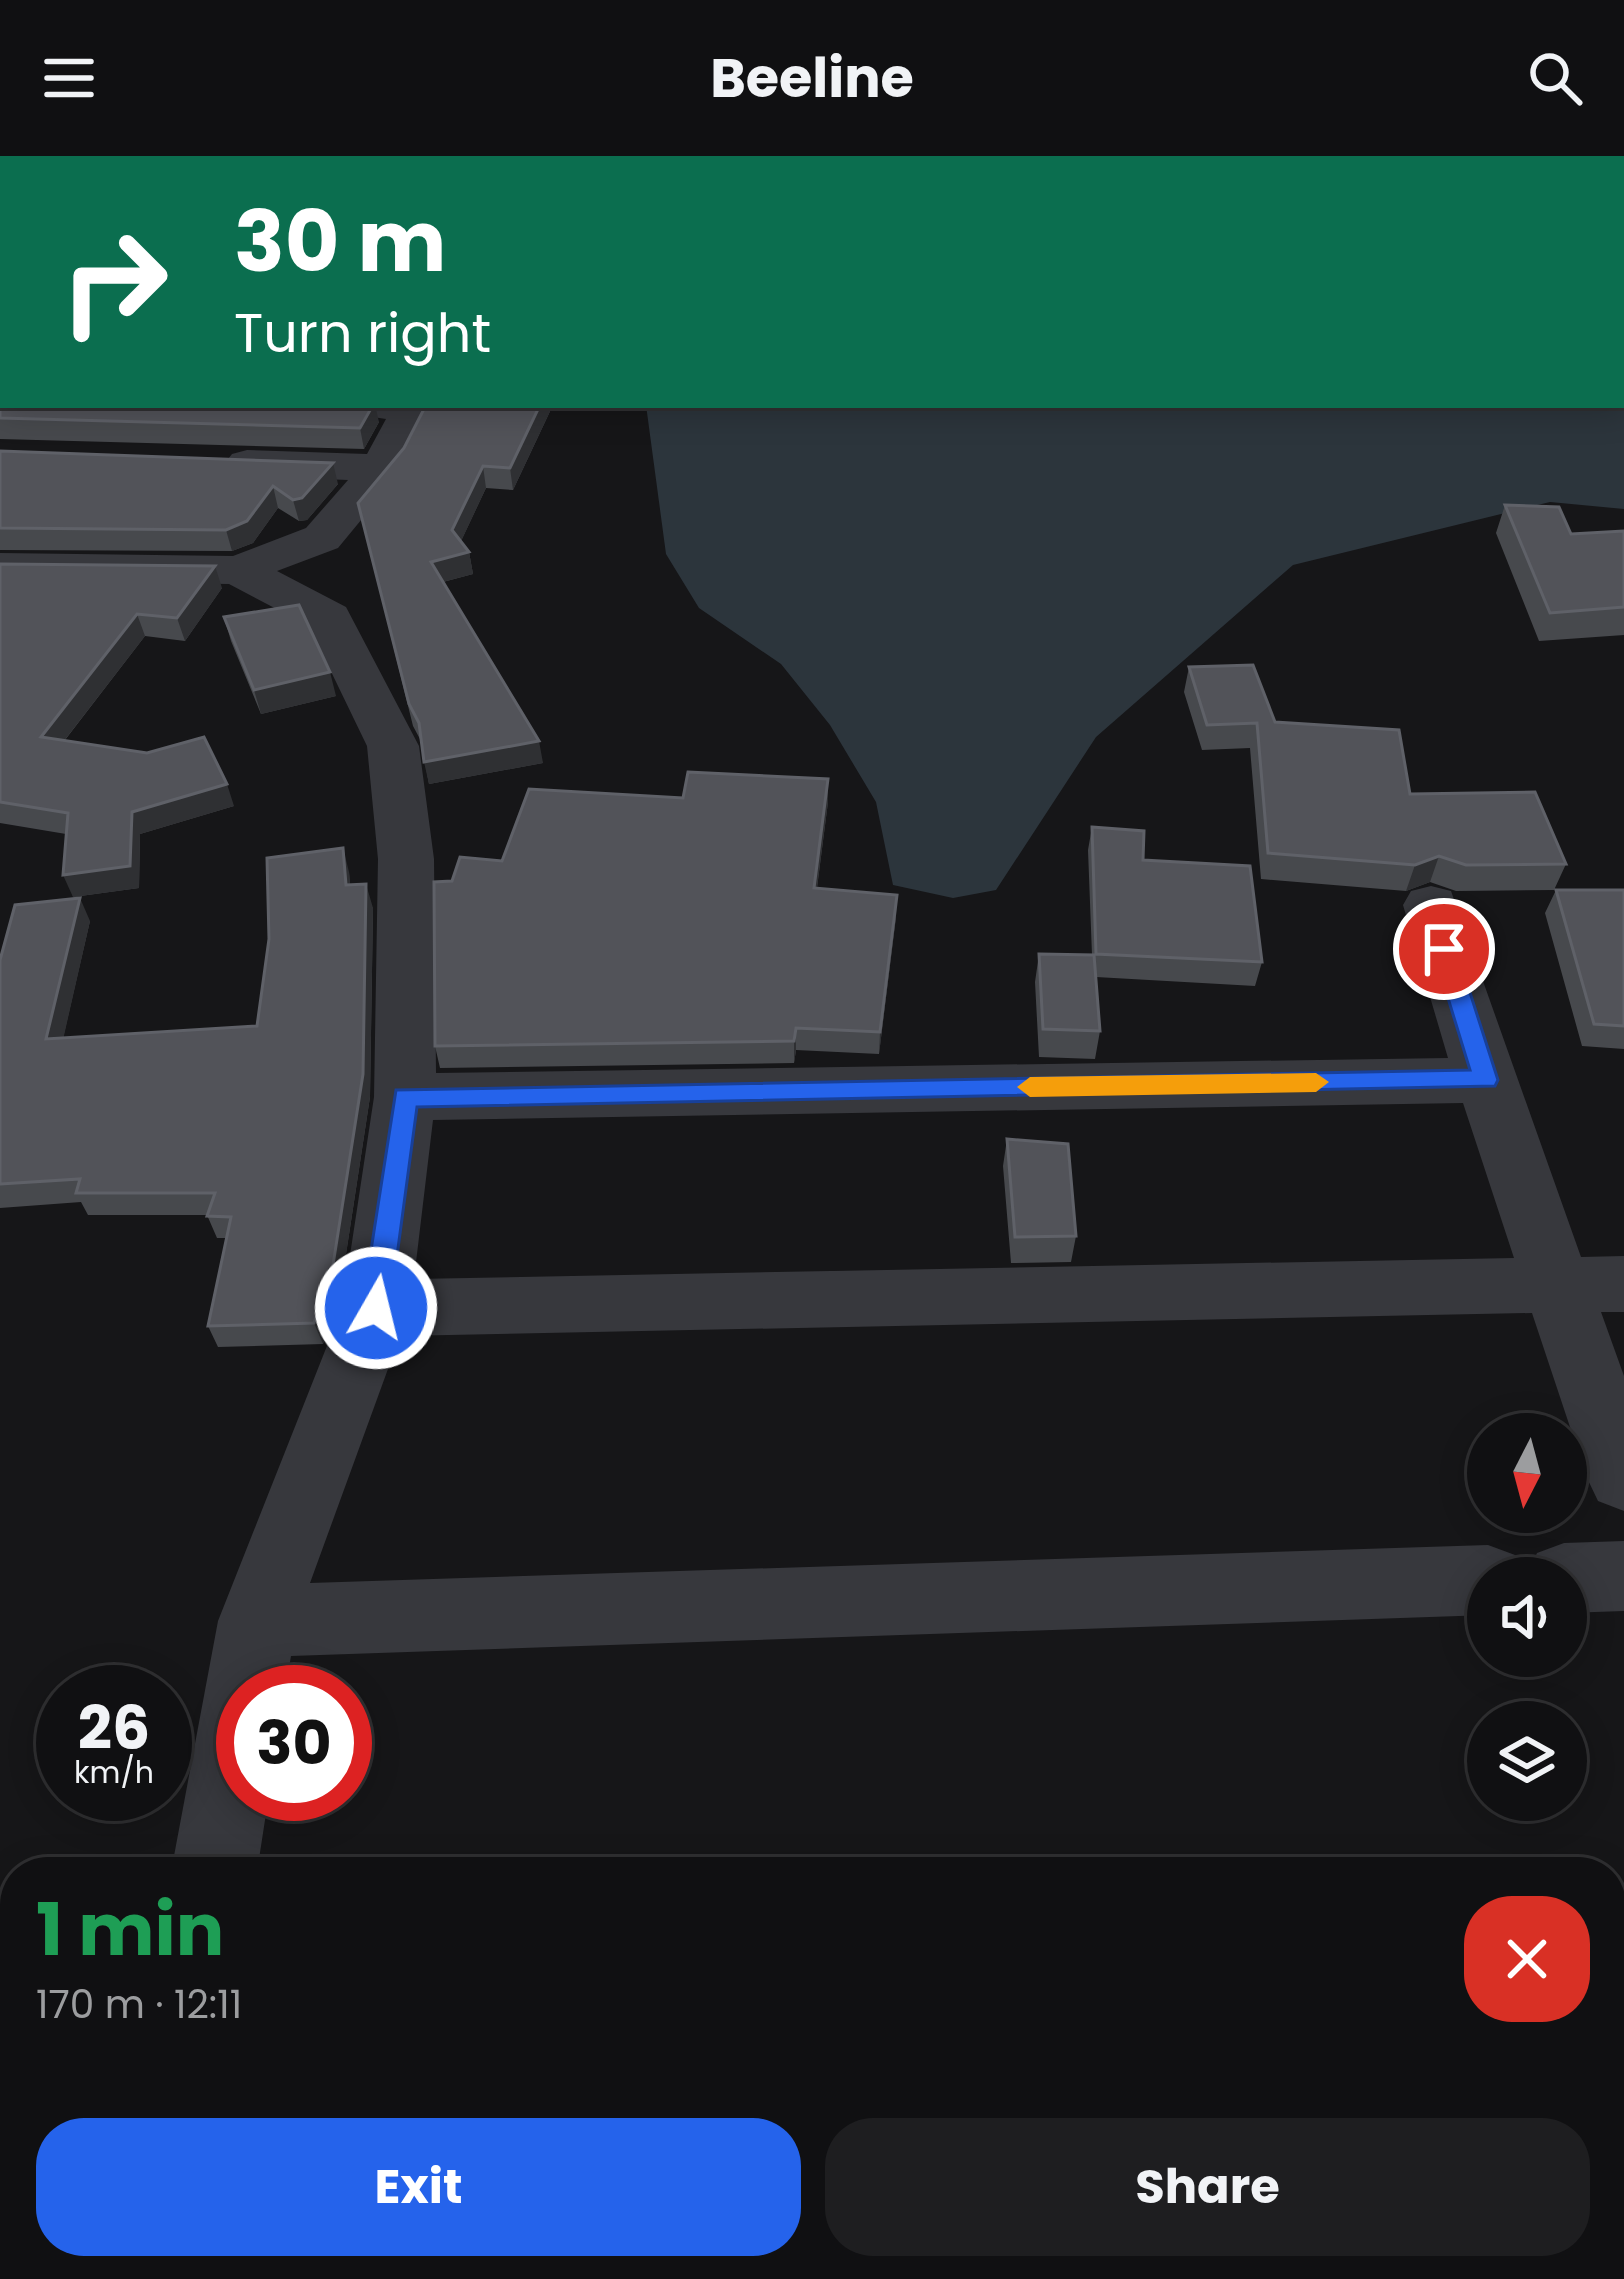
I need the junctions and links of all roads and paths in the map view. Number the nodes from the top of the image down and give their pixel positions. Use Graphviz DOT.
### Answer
graph roads {
  1 [pos="401,408"];
  2 [pos="215,462"];
  3 [pos="382,468"];
  4 [pos="0,567"];
  5 [pos="238,570"];
  6 [pos="1431,905"];
  7 [pos="1486,1080"];
  8 [pos="405,1097"];
  9 [pos="1592,1285"];
  10 [pos="376,1308"];
  11 [pos="1624,1478"];
  12 [pos="1624,1576"];
  13 [pos="1587,1577"];
  14 [pos="1467,1581"];
  15 [pos="251,1656"];
  16 [pos="223,1821"];
  17 [pos="217,1857"];
  1 -- 3 [label="street"];
  2 -- 3 [label="street"];
  3 -- 5 [label="street"];
  4 -- 5 [label="street"];
  5 -- 8 [label="street"];
  6 -- 7 [label="street"];
  7 -- 8 [label="street"];
  7 -- 9 [label="street"];
  8 -- 10 [label="street"];
  9 -- 10 [label="street"];
  9 -- 11 [label="street"];
  10 -- 15 [label="street"];
  12 -- 13 [label="street"];
  14 -- 15 [label="street"];
  16 -- 17 [label="street"];
}
